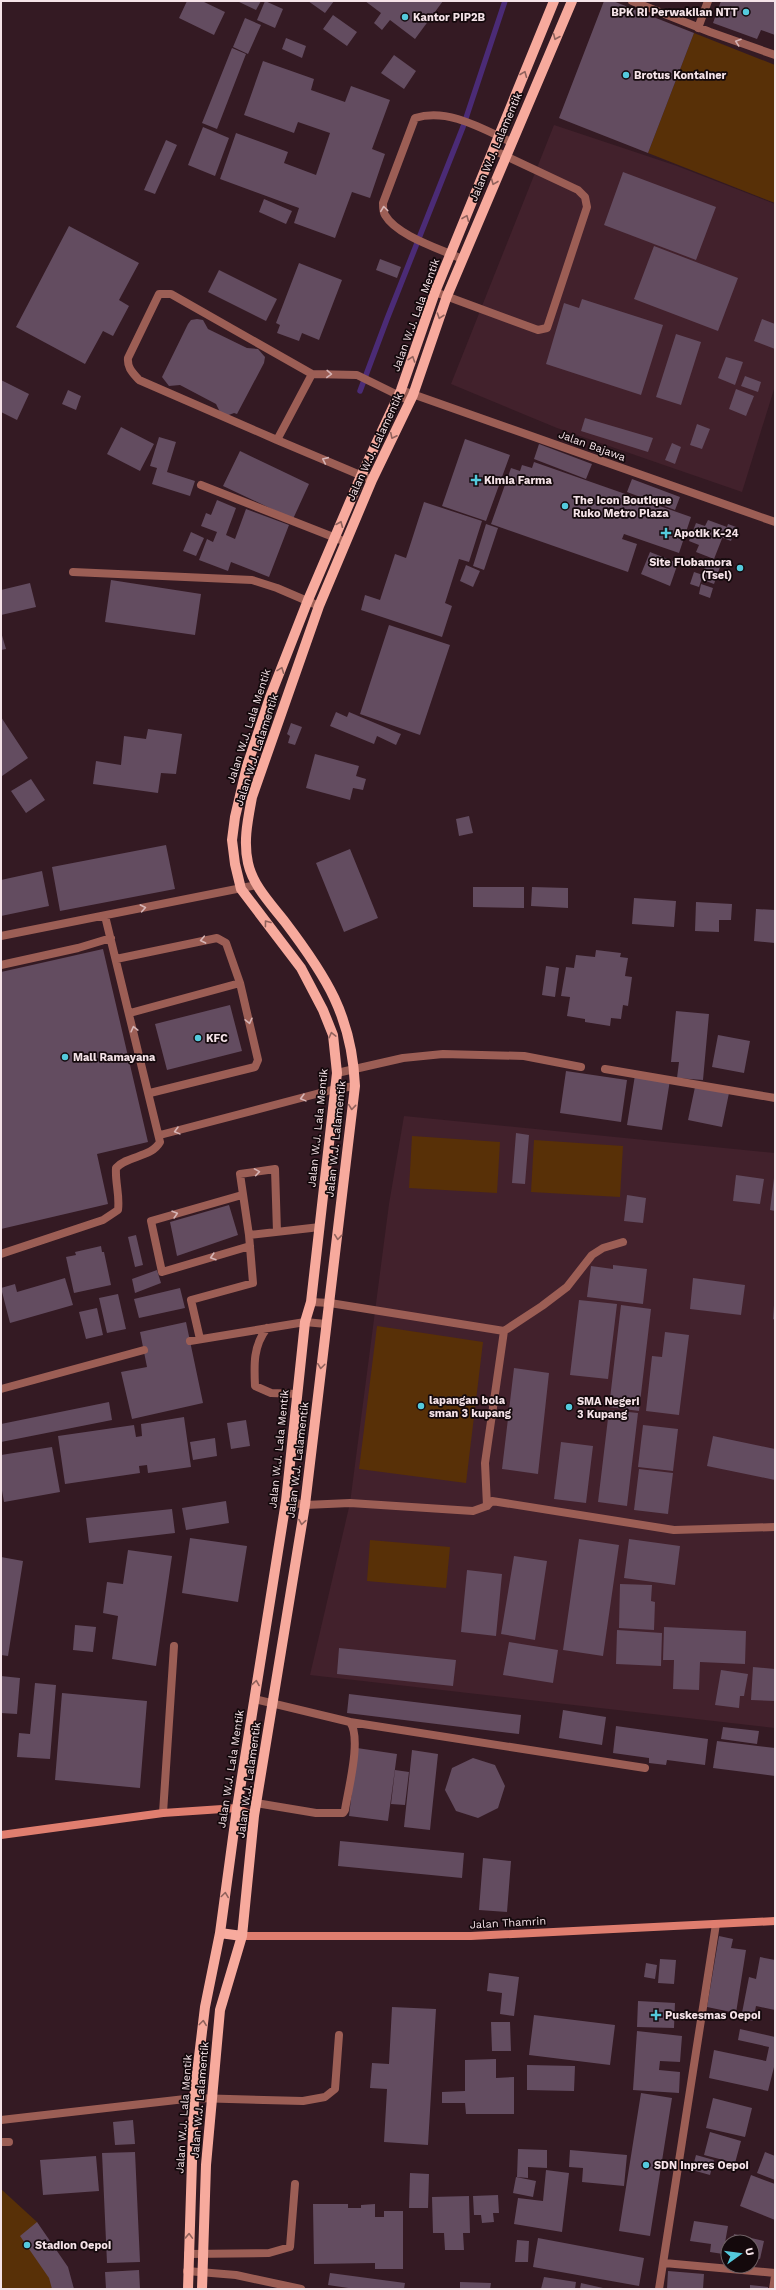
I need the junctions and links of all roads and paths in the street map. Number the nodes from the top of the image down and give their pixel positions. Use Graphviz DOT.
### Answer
graph roads {
  1 [pos="554,1"];
  2 [pos="572,1"];
  3 [pos="632,1"];
  4 [pos="708,1"];
  5 [pos="698,28"];
  6 [pos="775,55"];
  7 [pos="498,136"];
  8 [pos="511,142"];
  9 [pos="493,150"];
  10 [pos="505,156"];
  11 [pos="451,254"];
  12 [pos="462,259"];
  13 [pos="435,292"];
  14 [pos="447,296"];
  15 [pos="312,374"];
  16 [pos="400,393"];
  17 [pos="412,398"];
  18 [pos="277,440"];
  19 [pos="361,476"];
  20 [pos="372,480"];
  21 [pos="201,485"];
  22 [pos="775,522"];
  23 [pos="334,539"];
  24 [pos="346,542"];
  25 [pos="73,572"];
  26 [pos="308,600"];
  27 [pos="319,606"];
  28 [pos="257,885"];
  29 [pos="241,889"];
  30 [pos="105,916"];
  31 [pos="1,936"];
  32 [pos="111,938"];
  33 [pos="116,959"];
  34 [pos="1,966"];
  35 [pos="240,983"];
  36 [pos="130,1013"];
  37 [pos="581,1066"];
  38 [pos="354,1069"];
  39 [pos="605,1069"];
  40 [pos="337,1073"];
  41 [pos="354,1086"];
  42 [pos="335,1089"];
  43 [pos="150,1093"];
  44 [pos="775,1098"];
  45 [pos="160,1135"];
  46 [pos="242,1196"];
  47 [pos="320,1227"];
  48 [pos="277,1232"];
  49 [pos="249,1235"];
  50 [pos="623,1242"];
  51 [pos="250,1246"];
  52 [pos="1,1254"];
  53 [pos="310,1302"];
  54 [pos="330,1303"];
  55 [pos="305,1322"];
  56 [pos="326,1324"];
  57 [pos="267,1328"];
  58 [pos="504,1331"];
  59 [pos="200,1339"];
  60 [pos="190,1341"];
  61 [pos="144,1350"];
  62 [pos="1,1389"];
  63 [pos="297,1394"];
  64 [pos="286,1501"];
  65 [pos="305,1505"];
  66 [pos="487,1506"];
  67 [pos="775,1527"];
  68 [pos="174,1646"];
  69 [pos="254,1699"];
  70 [pos="272,1703"];
  71 [pos="350,1722"];
  72 [pos="645,1768"];
  73 [pos="256,1802"];
  74 [pos="237,1808"];
  75 [pos="163,1813"];
  76 [pos="254,1816"];
  77 [pos="1,1835"];
  78 [pos="775,1921"];
  79 [pos="716,1924"];
  80 [pos="220,1933"];
  81 [pos="242,1936"];
  82 [pos="339,2035"];
  83 [pos="194,2098"];
  84 [pos="211,2098"];
  85 [pos="1,2120"];
  86 [pos="295,2184"];
  87 [pos="188,2254"];
  88 [pos="202,2255"];
  89 [pos="664,2263"];
  90 [pos="187,2271"];
  91 [pos="202,2272"];
  92 [pos="775,2273"];
  93 [pos="775,2276"];
  94 [pos="188,2289"];
  95 [pos="202,2289"];
  96 [pos="301,2289"];
  97 [pos="659,2289"];
  98 [pos="773,2289"];
  7 -- 1 [label="main road, Jalan W.J. Lala Mentik, one-way"];
  2 -- 8 [label="main road, Jalan W.J. Lalamentik, one-way"];
  3 -- 5 [label="street"];
  4 -- 5 [label="street"];
  6 -- 5 [label="street, one-way"];
  7 -- 8 [label="street"];
  7 -- 9 [label="main road, Jalan W.J. Lala Mentik"];
  11 -- 7 [label="street, one-way"];
  8 -- 10 [label="main road, Jalan W.J. Lalamentik"];
  9 -- 10 [label="street"];
  11 -- 9 [label="main road, Jalan W.J. Lala Mentik, one-way"];
  10 -- 12 [label="main road, Jalan W.J. Lalamentik, one-way"];
  10 -- 14 [label="street"];
  11 -- 12 [label="street"];
  11 -- 13 [label="main road, Jalan W.J. Lala Mentik"];
  12 -- 14 [label="main road, Jalan W.J. Lalamentik"];
  13 -- 14 [label="street"];
  16 -- 13 [label="main road, Jalan W.J. Lala Mentik, one-way"];
  14 -- 17 [label="main road, Jalan W.J. Lalamentik, one-way"];
  15 -- 16 [label="street, Jalan Bajawa, one-way"];
  15 -- 18 [label="street"];
  15 -- 18 [label="street"];
  16 -- 17 [label="street, Jalan Bajawa"];
  16 -- 19 [label="main road, Jalan W.J. Lala Mentik"];
  17 -- 20 [label="main road, Jalan W.J. Lalamentik, one-way"];
  17 -- 22 [label="street, Jalan Bajawa"];
  19 -- 18 [label="street, one-way"];
  19 -- 20 [label="street"];
  23 -- 19 [label="main road, Jalan W.J. Lala Mentik, one-way"];
  20 -- 24 [label="main road, Jalan W.J. Lalamentik"];
  21 -- 23 [label="street"];
  23 -- 24 [label="street"];
  23 -- 26 [label="main road, Jalan W.J. Lala Mentik"];
  24 -- 27 [label="main road, Jalan W.J. Lalamentik"];
  25 -- 26 [label="street"];
  26 -- 27 [label="street"];
  29 -- 26 [label="main road, Jalan W.J. Lala Mentik, one-way"];
  27 -- 28 [label="main road, Jalan W.J. Lalamentik"];
  28 -- 29 [label="street"];
  28 -- 38 [label="main road, Jalan W.J. Lalamentik"];
  30 -- 29 [label="street, one-way"];
  40 -- 29 [label="main road, Jalan W.J. Lala Mentik, one-way"];
  30 -- 31 [label="street"];
  30 -- 32 [label="street"];
  32 -- 33 [label="street"];
  32 -- 34 [label="street"];
  35 -- 33 [label="street, one-way"];
  33 -- 36 [label="street"];
  35 -- 36 [label="street"];
  35 -- 43 [label="street, one-way"];
  43 -- 36 [label="street, one-way"];
  37 -- 38 [label="street"];
  38 -- 40 [label="street"];
  38 -- 41 [label="main road, Jalan W.J. Lalamentik"];
  39 -- 44 [label="street"];
  40 -- 42 [label="main road, Jalan W.J. Lala Mentik"];
  41 -- 42 [label="street"];
  41 -- 54 [label="main road, Jalan W.J. Lalamentik, one-way"];
  42 -- 45 [label="street, one-way"];
  42 -- 47 [label="main road, Jalan W.J. Lala Mentik"];
  43 -- 45 [label="street"];
  45 -- 52 [label="street"];
  46 -- 48 [label="street, one-way"];
  46 -- 49 [label="street"];
  51 -- 46 [label="street, one-way"];
  47 -- 48 [label="street"];
  47 -- 53 [label="main road, Jalan W.J. Lala Mentik"];
  48 -- 49 [label="street"];
  49 -- 51 [label="street"];
  50 -- 58 [label="street"];
  51 -- 59 [label="street"];
  53 -- 54 [label="street"];
  53 -- 55 [label="main road, Jalan W.J. Lala Mentik"];
  54 -- 56 [label="main road, Jalan W.J. Lalamentik"];
  54 -- 58 [label="street"];
  55 -- 56 [label="street"];
  55 -- 57 [label="street"];
  55 -- 63 [label="main road, Jalan W.J. Lala Mentik"];
  56 -- 65 [label="main road, Jalan W.J. Lalamentik, one-way"];
  57 -- 59 [label="street"];
  57 -- 63 [label="street"];
  58 -- 66 [label="street"];
  59 -- 60 [label="street"];
  61 -- 62 [label="street"];
  63 -- 64 [label="main road, Jalan W.J. Lala Mentik"];
  64 -- 65 [label="street"];
  69 -- 64 [label="main road, Jalan W.J. Lala Mentik, one-way"];
  65 -- 66 [label="street"];
  65 -- 70 [label="main road, Jalan W.J. Lalamentik, one-way"];
  66 -- 67 [label="street"];
  68 -- 75 [label="street"];
  69 -- 70 [label="street"];
  69 -- 74 [label="main road, Jalan W.J. Lala Mentik"];
  70 -- 71 [label="street"];
  70 -- 73 [label="main road, Jalan W.J. Lalamentik"];
  71 -- 72 [label="street"];
  71 -- 73 [label="street"];
  73 -- 76 [label="main road, Jalan W.J. Lalamentik"];
  74 -- 75 [label="main road"];
  74 -- 76 [label="main road"];
  80 -- 74 [label="main road, Jalan W.J. Lala Mentik, one-way"];
  75 -- 77 [label="main road"];
  76 -- 81 [label="main road, Jalan W.J. Lalamentik"];
  78 -- 79 [label="main road, Jalan Thamrin"];
  79 -- 81 [label="main road, Jalan Thamrin"];
  79 -- 89 [label="street"];
  80 -- 81 [label="main road"];
  83 -- 80 [label="main road, Jalan W.J. Lala Mentik, one-way"];
  81 -- 84 [label="main road, Jalan W.J. Lalamentik"];
  82 -- 84 [label="street"];
  83 -- 84 [label="street"];
  83 -- 85 [label="street"];
  87 -- 83 [label="main road, Jalan W.J. Lala Mentik, one-way"];
  84 -- 88 [label="main road, Jalan W.J. Lalamentik"];
  86 -- 88 [label="street"];
  87 -- 88 [label="street"];
  87 -- 90 [label="main road, Jalan W.J. Lala Mentik"];
  88 -- 91 [label="main road, Jalan W.J. Lalamentik"];
  89 -- 92 [label="street"];
  89 -- 97 [label="street"];
  90 -- 91 [label="street"];
  90 -- 94 [label="main road, Jalan W.J. Lala Mentik"];
  91 -- 95 [label="main road, Jalan W.J. Lalamentik"];
  91 -- 96 [label="street"];
  93 -- 98 [label="street"];
}
